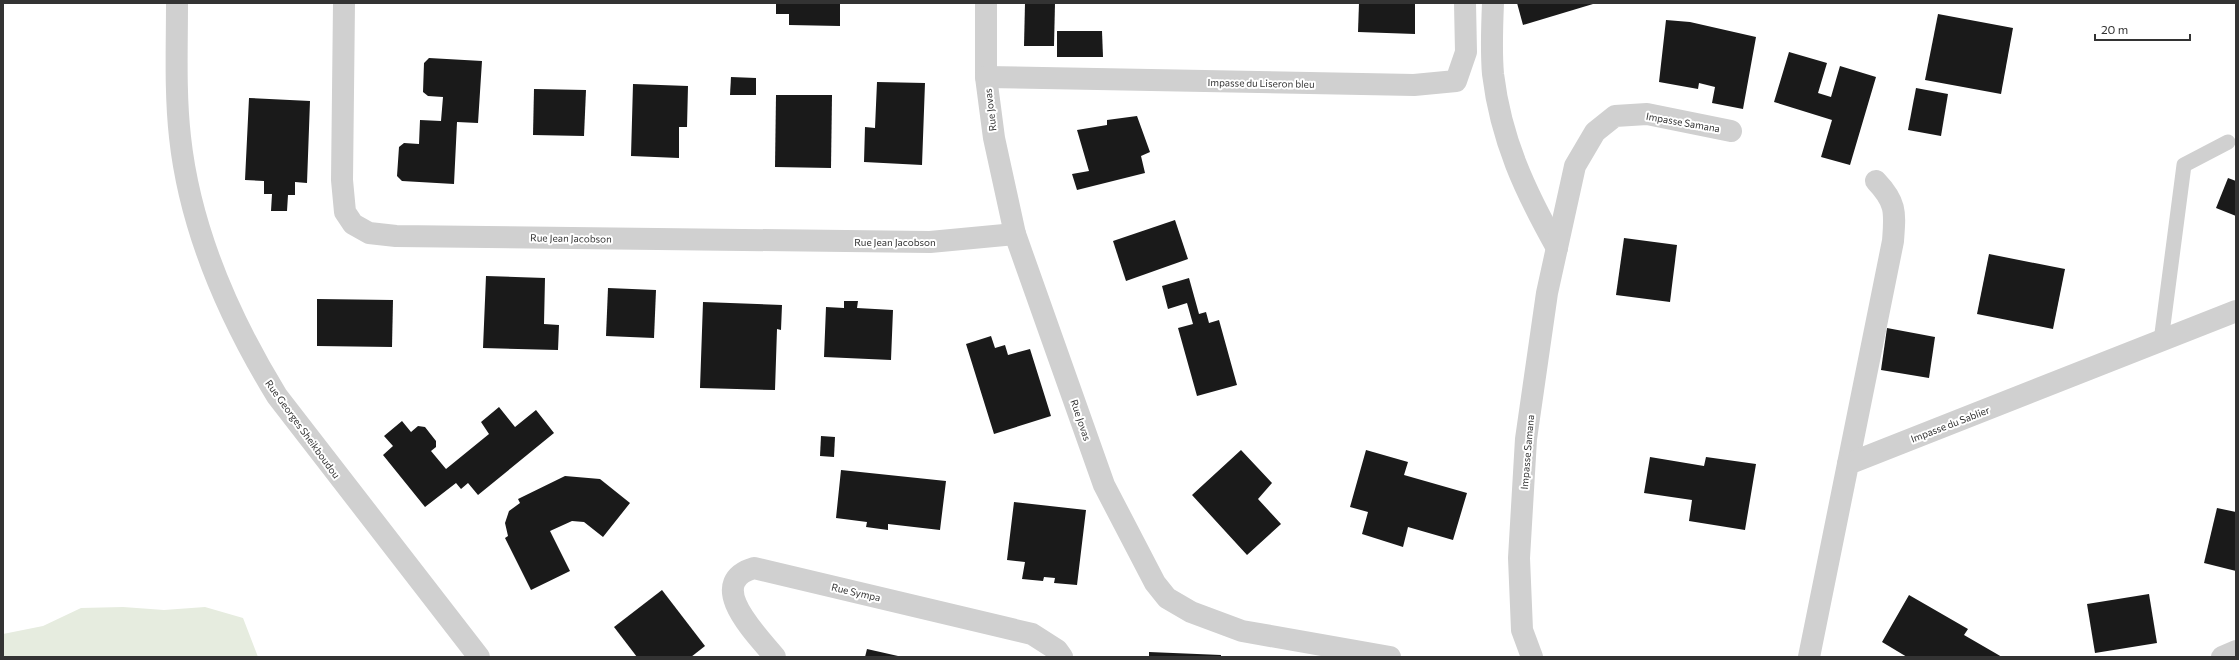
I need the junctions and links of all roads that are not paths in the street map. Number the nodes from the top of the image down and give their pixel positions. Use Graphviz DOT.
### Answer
graph roads {
  1 [pos="177,3"];
  2 [pos="344,3"];
  3 [pos="986,3"];
  4 [pos="1465,3"];
  5 [pos="1493,3"];
  6 [pos="986,77"];
  7 [pos="1731,131"];
  8 [pos="2228,142"];
  9 [pos="1876,181"];
  10 [pos="1015,234"];
  11 [pos="1557,248"];
  12 [pos="2236,312"];
  13 [pos="2161,341"];
  14 [pos="1848,464"];
  15 [pos="2236,651"];
  16 [pos="479,657"];
  17 [pos="775,657"];
  18 [pos="1062,657"];
  19 [pos="1390,657"];
  20 [pos="1532,657"];
  21 [pos="1810,657"];
  22 [pos="2222,657"];
  1 -- 16 [label="street, Rue Georges Sheikboudou"];
  2 -- 10 [label="street, Rue Jean Jacobson"];
  3 -- 6 [label="street, Rue Jovas"];
  4 -- 6 [label="street, Impasse du Liseron bleu"];
  5 -- 11 [label="street"];
  6 -- 10 [label="street, Rue Jovas"];
  7 -- 11 [label="street, Impasse Samana"];
  8 -- 13 [label="lane"];
  9 -- 14 [label="street"];
  10 -- 19 [label="street, Rue Jovas"];
  11 -- 20 [label="street, Impasse Samana"];
  12 -- 13 [label="street, Impasse du Sablier"];
  13 -- 14 [label="street, Impasse du Sablier"];
  14 -- 21 [label="street"];
  15 -- 22 [label="street"];
  17 -- 18 [label="street, Rue Sympa"];
}
